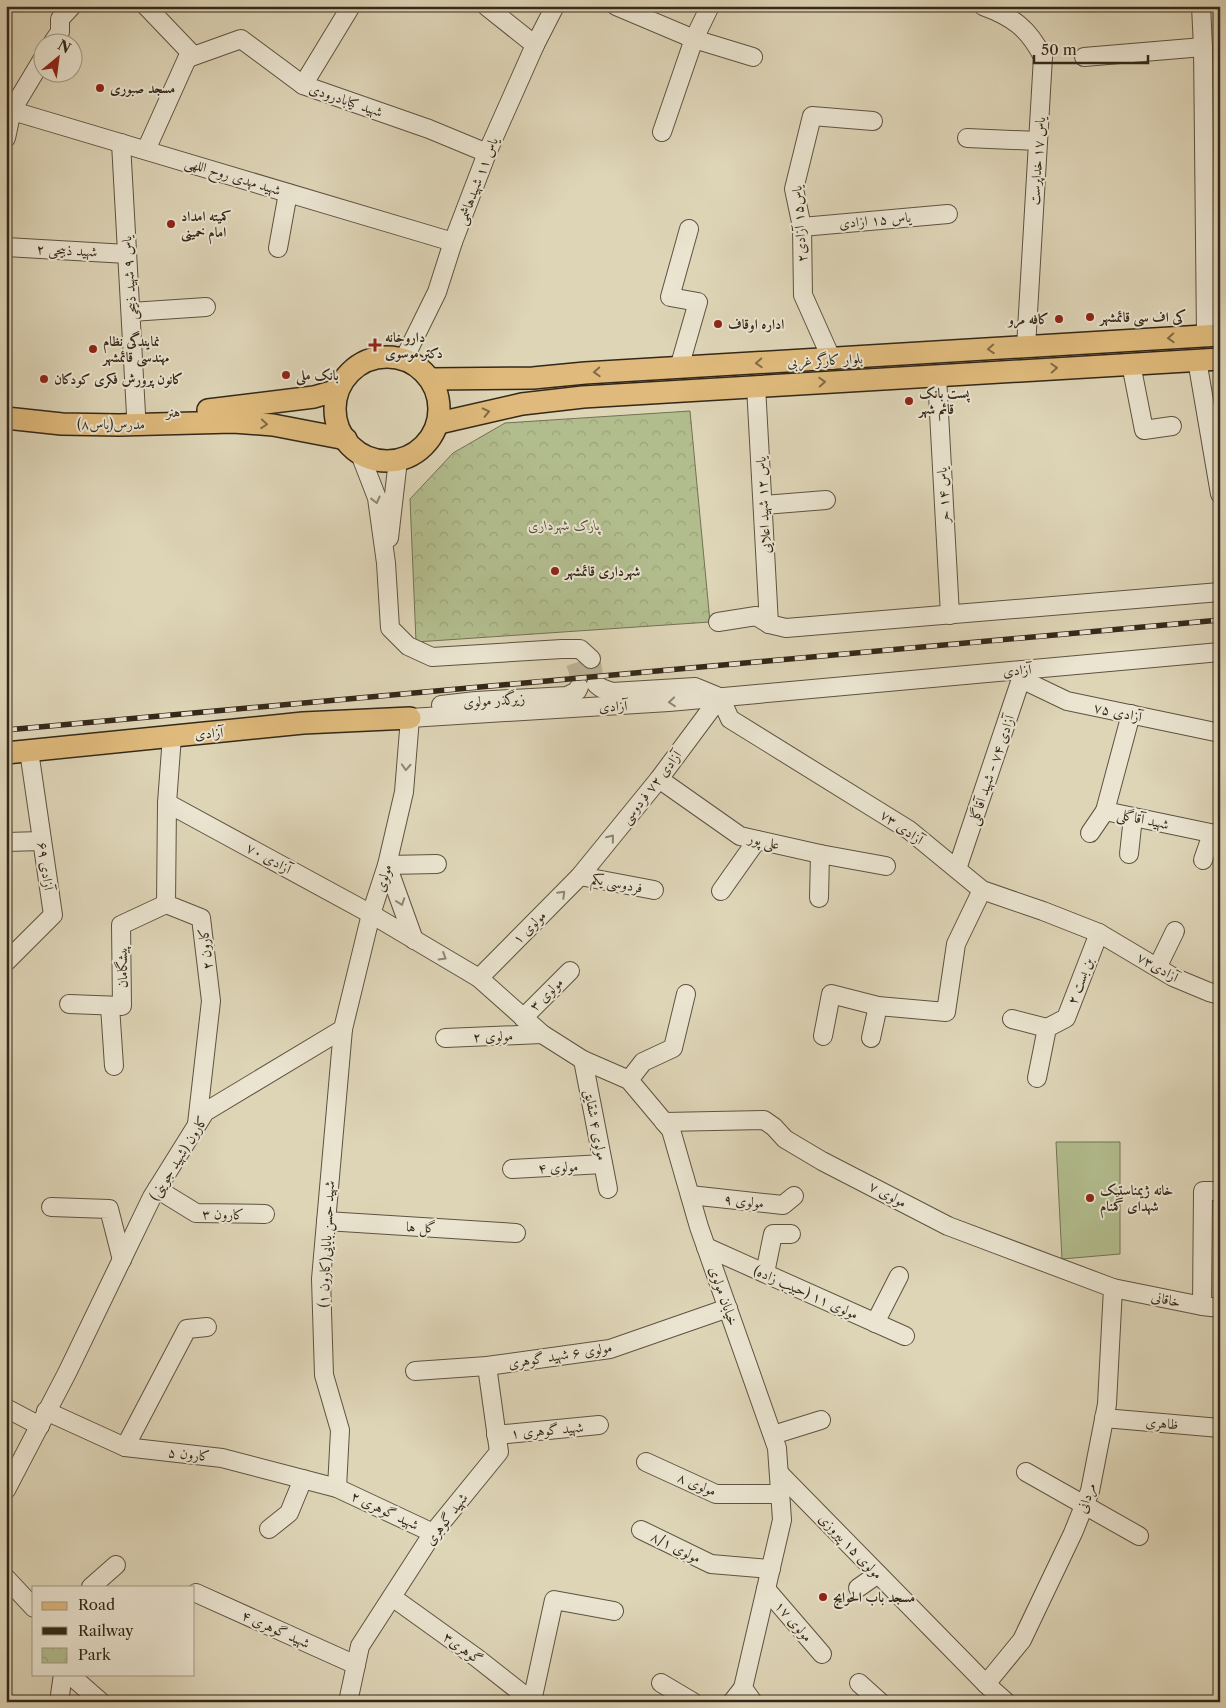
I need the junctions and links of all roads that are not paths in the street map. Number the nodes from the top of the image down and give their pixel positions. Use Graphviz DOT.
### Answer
graph roads {
  1 [pos="146,6"];
  2 [pos="351,6"];
  3 [pos="486,6"];
  4 [pos="555,6"];
  5 [pos="616,6"];
  6 [pos="710,6"];
  7 [pos="983,6"];
  8 [pos="1201,6"];
  9 [pos="61,10"];
  10 [pos="60,32"];
  11 [pos="694,39"];
  12 [pos="535,45"];
  13 [pos="1203,47"];
  14 [pos="753,57"];
  15 [pos="1084,57"];
  16 [pos="188,58"];
  17 [pos="32,75"];
  18 [pos="303,85"];
  19 [pos="9,109"];
  20 [pos="873,121"];
  21 [pos="662,132"];
  22 [pos="6,138"];
  23 [pos="967,138"];
  24 [pos="1038,141"];
  25 [pos="121,143"];
  26 [pos="146,150"];
  27 [pos="487,153"];
  28 [pos="288,193"];
  29 [pos="948,214"];
  30 [pos="802,227"];
  31 [pos="688,229"];
  32 [pos="453,242"];
  33 [pos="6,247"];
  34 [pos="278,248"];
  35 [pos="127,254"];
  36 [pos="206,307"];
  37 [pos="131,312"];
  38 [pos="1213,336"];
  39 [pos="1026,347"];
  40 [pos="1220,358"];
  41 [pos="404,359"];
  42 [pos="832,360"];
  43 [pos="1197,360"];
  44 [pos="1131,364"];
  45 [pos="679,368"];
  46 [pos="937,376"];
  47 [pos="431,379"];
  48 [pos="756,386"];
  49 [pos="338,390"];
  50 [pos="681,390"];
  51 [pos="6,407"];
  52 [pos="136,414"];
  53 [pos="6,418"];
  54 [pos="439,423"];
  55 [pos="1172,426"];
  56 [pos="353,447"];
  57 [pos="398,460"];
  58 [pos="1220,494"];
  59 [pos="826,500"];
  60 [pos="764,505"];
  61 [pos="386,563"];
  62 [pos="1220,592"];
  63 [pos="950,615"];
  64 [pos="718,622"];
  65 [pos="769,624"];
  66 [pos="1220,652"];
  67 [pos="583,661"];
  68 [pos="1022,674"];
  69 [pos="720,697"];
  70 [pos="1131,714"];
  71 [pos="410,718"];
  72 [pos="1220,733"];
  73 [pos="172,736"];
  74 [pos="30,751"];
  75 [pos="6,753"];
  76 [pos="659,779"];
  77 [pos="167,802"];
  78 [pos="1105,811"];
  79 [pos="1133,817"];
  80 [pos="1090,832"];
  81 [pos="1216,834"];
  82 [pos="758,840"];
  83 [pos="6,842"];
  84 [pos="42,842"];
  85 [pos="820,854"];
  86 [pos="1129,854"];
  87 [pos="1203,860"];
  88 [pos="437,864"];
  89 [pos="387,865"];
  90 [pos="886,866"];
  91 [pos="957,869"];
  92 [pos="580,876"];
  93 [pos="654,890"];
  94 [pos="982,890"];
  95 [pos="721,891"];
  96 [pos="819,898"];
  97 [pos="166,904"];
  98 [pos="371,914"];
  99 [pos="1175,931"];
  100 [pos="1099,933"];
  101 [pos="414,940"];
  102 [pos="6,962"];
  103 [pos="1158,966"];
  104 [pos="570,971"];
  105 [pos="479,978"];
  106 [pos="686,994"];
  107 [pos="1220,995"];
  108 [pos="69,1004"];
  109 [pos="110,1006"];
  110 [pos="878,1006"];
  111 [pos="523,1018"];
  112 [pos="1012,1019"];
  113 [pos="1047,1028"];
  114 [pos="342,1029"];
  115 [pos="542,1034"];
  116 [pos="823,1036"];
  117 [pos="445,1038"];
  118 [pos="871,1038"];
  119 [pos="583,1060"];
  120 [pos="114,1066"];
  121 [pos="1038,1078"];
  122 [pos="629,1080"];
  123 [pos="664,1122"];
  124 [pos="197,1126"];
  125 [pos="603,1164"];
  126 [pos="512,1170"];
  127 [pos="158,1189"];
  128 [pos="608,1189"];
  129 [pos="1220,1191"];
  130 [pos="690,1195"];
  131 [pos="794,1196"];
  132 [pos="51,1207"];
  133 [pos="265,1214"];
  134 [pos="326,1222"];
  135 [pos="516,1233"];
  136 [pos="791,1234"];
  137 [pos="706,1247"];
  138 [pos="122,1260"];
  139 [pos="765,1273"];
  140 [pos="899,1276"];
  141 [pos="1113,1288"];
  142 [pos="1202,1306"];
  143 [pos="728,1308"];
  144 [pos="1220,1308"];
  145 [pos="875,1323"];
  146 [pos="207,1328"];
  147 [pos="905,1336"];
  148 [pos="487,1366"];
  149 [pos="415,1371"];
  150 [pos="6,1408"];
  151 [pos="43,1418"];
  152 [pos="1104,1418"];
  153 [pos="821,1420"];
  154 [pos="599,1425"];
  155 [pos="1220,1428"];
  156 [pos="496,1435"];
  157 [pos="772,1435"];
  158 [pos="124,1447"];
  159 [pos="646,1462"];
  160 [pos="1026,1472"];
  161 [pos="778,1473"];
  162 [pos="303,1479"];
  163 [pos="337,1488"];
  164 [pos="6,1490"];
  165 [pos="780,1494"];
  166 [pos="1085,1504"];
  167 [pos="269,1529"];
  168 [pos="641,1530"];
  169 [pos="433,1533"];
  170 [pos="1139,1536"];
  171 [pos="116,1564"];
  172 [pos="771,1569"];
  173 [pos="878,1574"];
  174 [pos="6,1578"];
  175 [pos="92,1586"];
  176 [pos="858,1588"];
  177 [pos="766,1589"];
  178 [pos="196,1593"];
  179 [pos="392,1597"];
  180 [pos="32,1606"];
  181 [pos="614,1610"];
  182 [pos="822,1654"];
  183 [pos="356,1665"];
  184 [pos="63,1676"];
  185 [pos="70,1676"];
  186 [pos="662,1683"];
  187 [pos="859,1683"];
  188 [pos="986,1684"];
  189 [pos="743,1697"];
  190 [pos="533,1701"];
  191 [pos="59,1702"];
  192 [pos="101,1702"];
  193 [pos="348,1702"];
  194 [pos="693,1702"];
  195 [pos="880,1702"];
  196 [pos="1006,1702"];
  1 -- 16 [label="street"];
  2 -- 18 [label="street"];
  3 -- 12 [label="street"];
  4 -- 12 [label="street, یاس ۱۱ شهیدهاشمی"];
  5 -- 11 [label="street"];
  6 -- 11 [label="street"];
  7 -- 24 [label="street, یاس ۱۷ خداپرست"];
  8 -- 13 [label="street"];
  9 -- 10 [label="street"];
  11 -- 14 [label="street"];
  11 -- 21 [label="street"];
  12 -- 27 [label="street, یاس ۱۱ شهیدهاشمی"];
  13 -- 15 [label="street"];
  13 -- 38 [label="street"];
  16 -- 18 [label="street, شهید کیابادرودی"];
  16 -- 26 [label="street"];
  17 -- 19 [label="street"];
  18 -- 27 [label="street, شهید کیابادرودی"];
  19 -- 22 [label="street"];
  19 -- 25 [label="street, شهید مهدی روح اللهی"];
  20 -- 30 [label="street, یاس۱۵ آزادی۲"];
  23 -- 24 [label="street"];
  24 -- 39 [label="street, یاس ۱۷ خداپرست"];
  25 -- 26 [label="street, شهید مهدی روح اللهی"];
  25 -- 35 [label="street, یاس ۹ شهید ذبیحی"];
  26 -- 28 [label="street, شهید مهدی روح اللهی"];
  27 -- 32 [label="street, یاس ۱۱ شهیدهاشمی"];
  28 -- 32 [label="street, شهید مهدی روح اللهی"];
  28 -- 34 [label="street"];
  29 -- 30 [label="street, یاس ۱۵ ازادی"];
  30 -- 42 [label="street, یاس۱۵ آزادی۲"];
  31 -- 45 [label="street"];
  32 -- 41 [label="street, یاس ۱۱ شهیدهاشمی"];
  33 -- 35 [label="street, شهید ذبیحی ۲"];
  35 -- 37 [label="street, یاس ۹ شهید ذبیحی"];
  36 -- 37 [label="street"];
  37 -- 52 [label="street, یاس ۹ شهید ذبیحی"];
  38 -- 39 [label="main road, بلوار کارگر غربی, one-way"];
  39 -- 42 [label="main road, بلوار کارگر غربی, one-way"];
  40 -- 43 [label="main road, بلوار کارگر غربی"];
  41 -- 47 [label="main road"];
  41 -- 49 [label="main road"];
  42 -- 45 [label="main road, بلوار کارگر غربی, one-way"];
  43 -- 44 [label="main road, بلوار کارگر غربی"];
  43 -- 58 [label="street"];
  46 -- 44 [label="main road, بلوار کارگر غربی, one-way"];
  44 -- 55 [label="street"];
  45 -- 47 [label="main road, بلوار کارگر غربی, one-way"];
  45 -- 50 [label="main road"];
  48 -- 46 [label="main road, بلوار کارگر غربی, one-way"];
  46 -- 63 [label="street, یاس ۱۴ حر"];
  47 -- 54 [label="main road"];
  48 -- 50 [label="main road, بلوار کارگر غربی"];
  48 -- 60 [label="street, یاس ۱۲ شهید اعلایی"];
  49 -- 52 [label="main road, هنر"];
  49 -- 56 [label="main road"];
  54 -- 50 [label="main road, بلوار کارگر غربی, one-way"];
  51 -- 52 [label="main road, هنر"];
  53 -- 56 [label="main road, مدرس(یاس۸), one-way"];
  54 -- 57 [label="main road"];
  56 -- 57 [label="main road"];
  56 -- 61 [label="street, one-way"];
  57 -- 61 [label="street"];
  59 -- 60 [label="street"];
  60 -- 65 [label="street, یاس ۱۲ شهید اعلایی"];
  61 -- 67 [label="street"];
  62 -- 63 [label="street"];
  63 -- 65 [label="street"];
  64 -- 65 [label="street"];
  66 -- 68 [label="street, آزادی"];
  68 -- 69 [label="street, آزادی"];
  68 -- 70 [label="street, آزادی ۷۵"];
  68 -- 91 [label="street, آزادی ۷۴ - شهید آقاگلی"];
  69 -- 71 [label="street, آزادی, one-way"];
  69 -- 71 [label="street, زیرگذر مولوی"];
  69 -- 76 [label="street, آزادی ۷۲ فردوسی"];
  69 -- 91 [label="street, آزادی ۷۳"];
  70 -- 72 [label="street, آزادی ۷۵"];
  70 -- 78 [label="street, شهید آقاگلی"];
  71 -- 73 [label="main road, آزادی"];
  71 -- 89 [label="street, مولوی, one-way"];
  73 -- 74 [label="main road, آزادی"];
  73 -- 77 [label="street"];
  74 -- 75 [label="main road, آزادی"];
  74 -- 84 [label="street, آزادی ۶۹"];
  76 -- 82 [label="street, علی پور"];
  92 -- 76 [label="street, آزادی ۷۲ فردوسی, one-way"];
  77 -- 97 [label="street"];
  77 -- 98 [label="street, آزادی ۷۰"];
  78 -- 79 [label="street, شهید آقاگلی"];
  78 -- 80 [label="street"];
  79 -- 81 [label="street, شهید آقاگلی"];
  79 -- 86 [label="street"];
  81 -- 87 [label="street"];
  82 -- 85 [label="street, علی پور"];
  82 -- 95 [label="street"];
  83 -- 84 [label="street"];
  84 -- 102 [label="street, آزادی ۶۹"];
  85 -- 90 [label="street, علی پور"];
  85 -- 96 [label="street"];
  88 -- 89 [label="street"];
  89 -- 98 [label="street, مولوی"];
  89 -- 101 [label="street, one-way"];
  91 -- 94 [label="street, آزادی ۷۳"];
  92 -- 93 [label="street, فردوسی یکم"];
  105 -- 92 [label="street, مولوی ۱, one-way"];
  94 -- 100 [label="street, آزادی ۷۳"];
  94 -- 110 [label="street"];
  97 -- 109 [label="street, پیشگامان"];
  97 -- 124 [label="street, کارون ۲"];
  98 -- 101 [label="street"];
  98 -- 114 [label="street"];
  99 -- 103 [label="street"];
  100 -- 103 [label="street, آزادی۷۳"];
  100 -- 113 [label="street, بن بست ۲"];
  101 -- 105 [label="street, one-way"];
  103 -- 107 [label="street, آزادی۷۳"];
  104 -- 111 [label="street, مولوی ۳"];
  105 -- 111 [label="street, خیابان مولوی"];
  106 -- 122 [label="street"];
  108 -- 109 [label="street, پیشگامان"];
  109 -- 120 [label="street"];
  110 -- 116 [label="street"];
  110 -- 118 [label="street"];
  111 -- 115 [label="street, خیابان مولوی"];
  112 -- 113 [label="street"];
  113 -- 121 [label="street"];
  114 -- 124 [label="street, کارون (شهید جوینی)"];
  114 -- 134 [label="street, شهید حسن بابایی(کارون ۱)"];
  115 -- 117 [label="street, مولوی ۲"];
  115 -- 119 [label="street, خیابان مولوی"];
  119 -- 122 [label="street, خیابان مولوی"];
  119 -- 125 [label="street, مولوی ۴ شقایق"];
  122 -- 123 [label="street, خیابان مولوی"];
  123 -- 130 [label="street, خیابان مولوی"];
  123 -- 141 [label="street, مولوی ۷"];
  124 -- 127 [label="street, کارون (شهید جوینی)"];
  125 -- 126 [label="street, مولوی ۴"];
  125 -- 128 [label="street, مولوی ۴ شقایق"];
  127 -- 133 [label="street, کارون ۳"];
  127 -- 138 [label="street, کارون (شهید جوینی)"];
  129 -- 142 [label="street"];
  130 -- 131 [label="street, مولوی ۹"];
  130 -- 137 [label="street, خیابان مولوی"];
  132 -- 138 [label="street"];
  134 -- 135 [label="street, گل ها"];
  134 -- 163 [label="street, شهید حسن بابایی(کارون ۱)"];
  136 -- 139 [label="street"];
  137 -- 139 [label="street, مولوی ۱۱ (حبیب زاده)"];
  137 -- 143 [label="street, خیابان مولوی"];
  138 -- 151 [label="street, کارون (شهید جوینی)"];
  139 -- 145 [label="street, مولوی ۱۱ (حبیب زاده)"];
  140 -- 145 [label="street"];
  141 -- 142 [label="street, خاقانی"];
  141 -- 152 [label="street, مردانی"];
  142 -- 144 [label="street, خاقانی"];
  143 -- 148 [label="street, مولوی ۶ شهید گوهری"];
  143 -- 157 [label="street, خیابان مولوی"];
  145 -- 147 [label="street, مولوی ۱۱ (حبیب زاده)"];
  146 -- 158 [label="street"];
  148 -- 149 [label="street, مولوی ۶ شهید گوهری"];
  148 -- 156 [label="street, شهید گوهری"];
  150 -- 151 [label="street, کارون ۵"];
  151 -- 158 [label="street, کارون ۵"];
  151 -- 164 [label="street, کارون (شهید جوینی)"];
  152 -- 155 [label="street, ظاهری"];
  152 -- 166 [label="street, مردانی"];
  153 -- 157 [label="street"];
  154 -- 156 [label="street, شهید گوهری ۱"];
  156 -- 169 [label="street, شهید گوهری"];
  157 -- 161 [label="street, خیابان مولوی"];
  158 -- 162 [label="street, کارون ۵"];
  159 -- 165 [label="street, مولوی ۸"];
  160 -- 166 [label="street"];
  161 -- 165 [label="street, خیابان مولوی"];
  161 -- 173 [label="street, مولوی ۱۵ پیروزی"];
  162 -- 163 [label="street, کارون ۵"];
  162 -- 167 [label="street"];
  163 -- 169 [label="street, شهید گوهری ۲"];
  165 -- 172 [label="street, خیابان مولوی"];
  166 -- 170 [label="street"];
  166 -- 188 [label="street, مردانی"];
  168 -- 172 [label="street, مولوی ۸/۱"];
  169 -- 179 [label="street, شهید گوهری"];
  171 -- 175 [label="street"];
  172 -- 177 [label="street, خیابان مولوی"];
  173 -- 176 [label="street"];
  173 -- 188 [label="street, مولوی ۱۵ پیروزی"];
  174 -- 180 [label="street"];
  177 -- 182 [label="street, مولوی ۱۷"];
  177 -- 189 [label="street, خیابان مولوی"];
  178 -- 183 [label="street, شهید گوهری ۴"];
  179 -- 183 [label="street, شهید گوهری"];
  179 -- 190 [label="street, گوهری۳"];
  181 -- 190 [label="street"];
  183 -- 193 [label="street, شهید گوهری"];
  184 -- 191 [label="street"];
  185 -- 192 [label="street"];
  186 -- 194 [label="street"];
  187 -- 195 [label="street"];
  188 -- 196 [label="street, مولوی ۱۵ پیروزی"];
}
